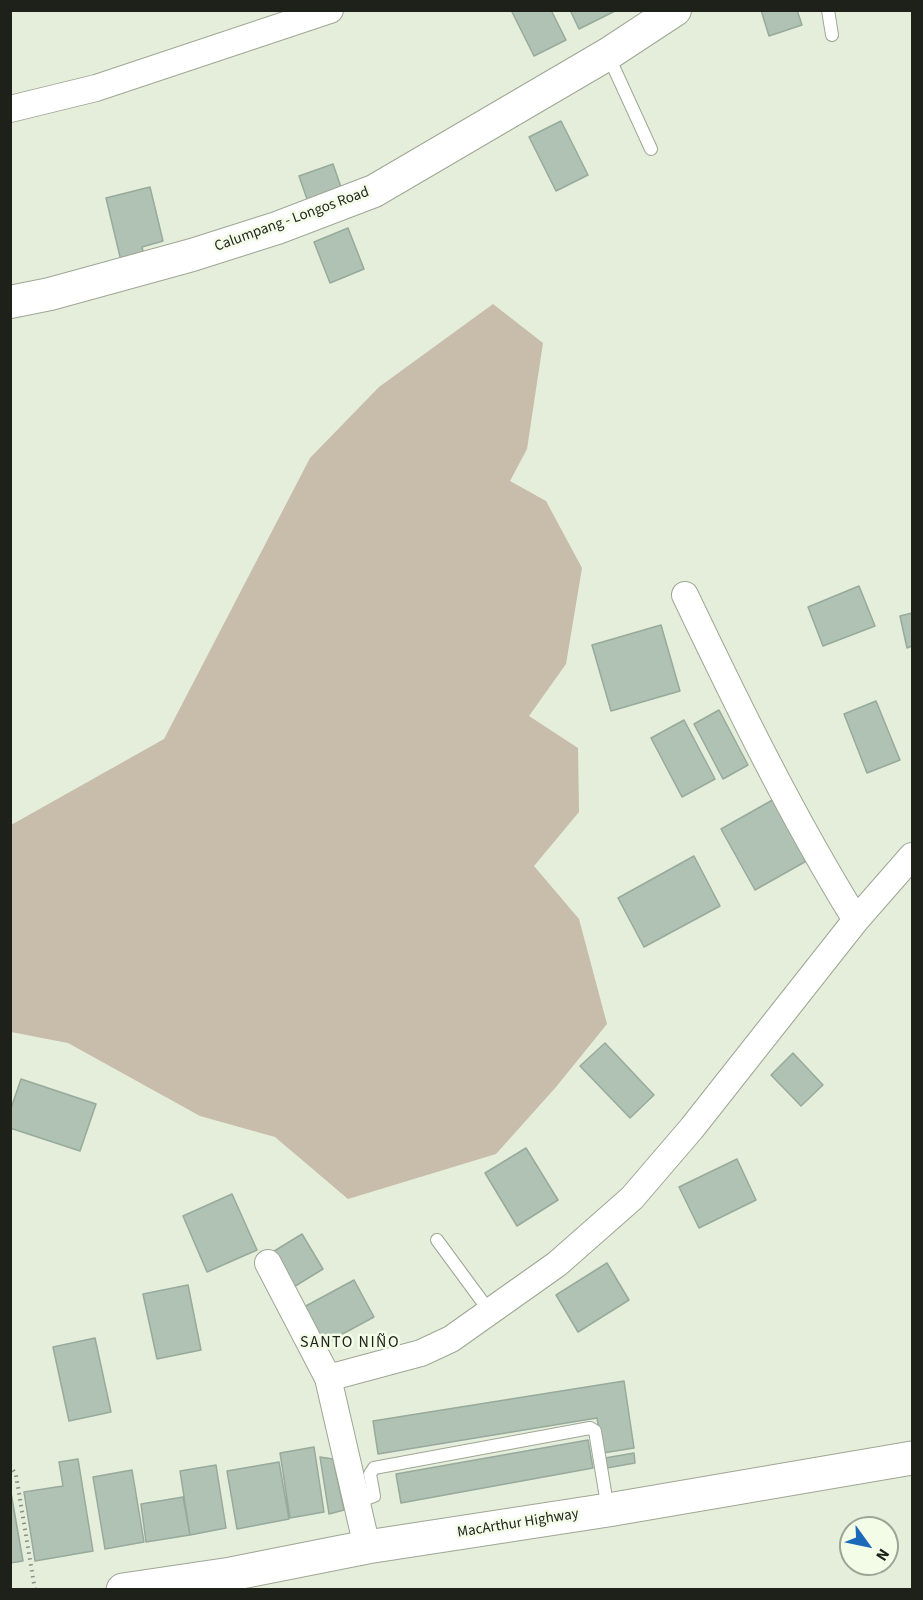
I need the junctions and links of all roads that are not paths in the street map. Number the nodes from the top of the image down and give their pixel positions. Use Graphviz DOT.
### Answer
graph roads {
  1 [pos="330,10"];
  2 [pos="675,10"];
  3 [pos="828,10"];
  4 [pos="832,35"];
  5 [pos="608,54"];
  6 [pos="10,109"];
  7 [pos="651,149"];
  8 [pos="10,302"];
  9 [pos="685,595"];
  10 [pos="912,856"];
  11 [pos="856,920"];
  12 [pos="437,1240"];
  13 [pos="268,1263"];
  14 [pos="490,1312"];
  15 [pos="328,1378"];
  16 [pos="912,1458"];
  17 [pos="358,1502"];
  18 [pos="608,1510"];
  19 [pos="367,1546"];
  20 [pos="233,1582"];
  21 [pos="200,1584"];
  22 [pos="123,1590"];
  1 -- 6 [label="street"];
  2 -- 5 [label="street, Calumpang - Longos Road"];
  3 -- 4 [label="lane"];
  5 -- 7 [label="lane"];
  5 -- 8 [label="street, Calumpang - Longos Road"];
  9 -- 11 [label="street"];
  10 -- 11 [label="street"];
  11 -- 14 [label="street"];
  12 -- 14 [label="lane"];
  13 -- 15 [label="street"];
  14 -- 15 [label="street"];
  15 -- 17 [label="street"];
  16 -- 18 [label="highway, MacArthur Highway"];
  17 -- 18 [label="lane"];
  17 -- 19 [label="street"];
  18 -- 19 [label="highway, MacArthur Highway"];
  19 -- 20 [label="highway, MacArthur Highway"];
  20 -- 21 [label="highway, MacArthur Highway"];
  21 -- 22 [label="highway, MacArthur Highway"];
}
